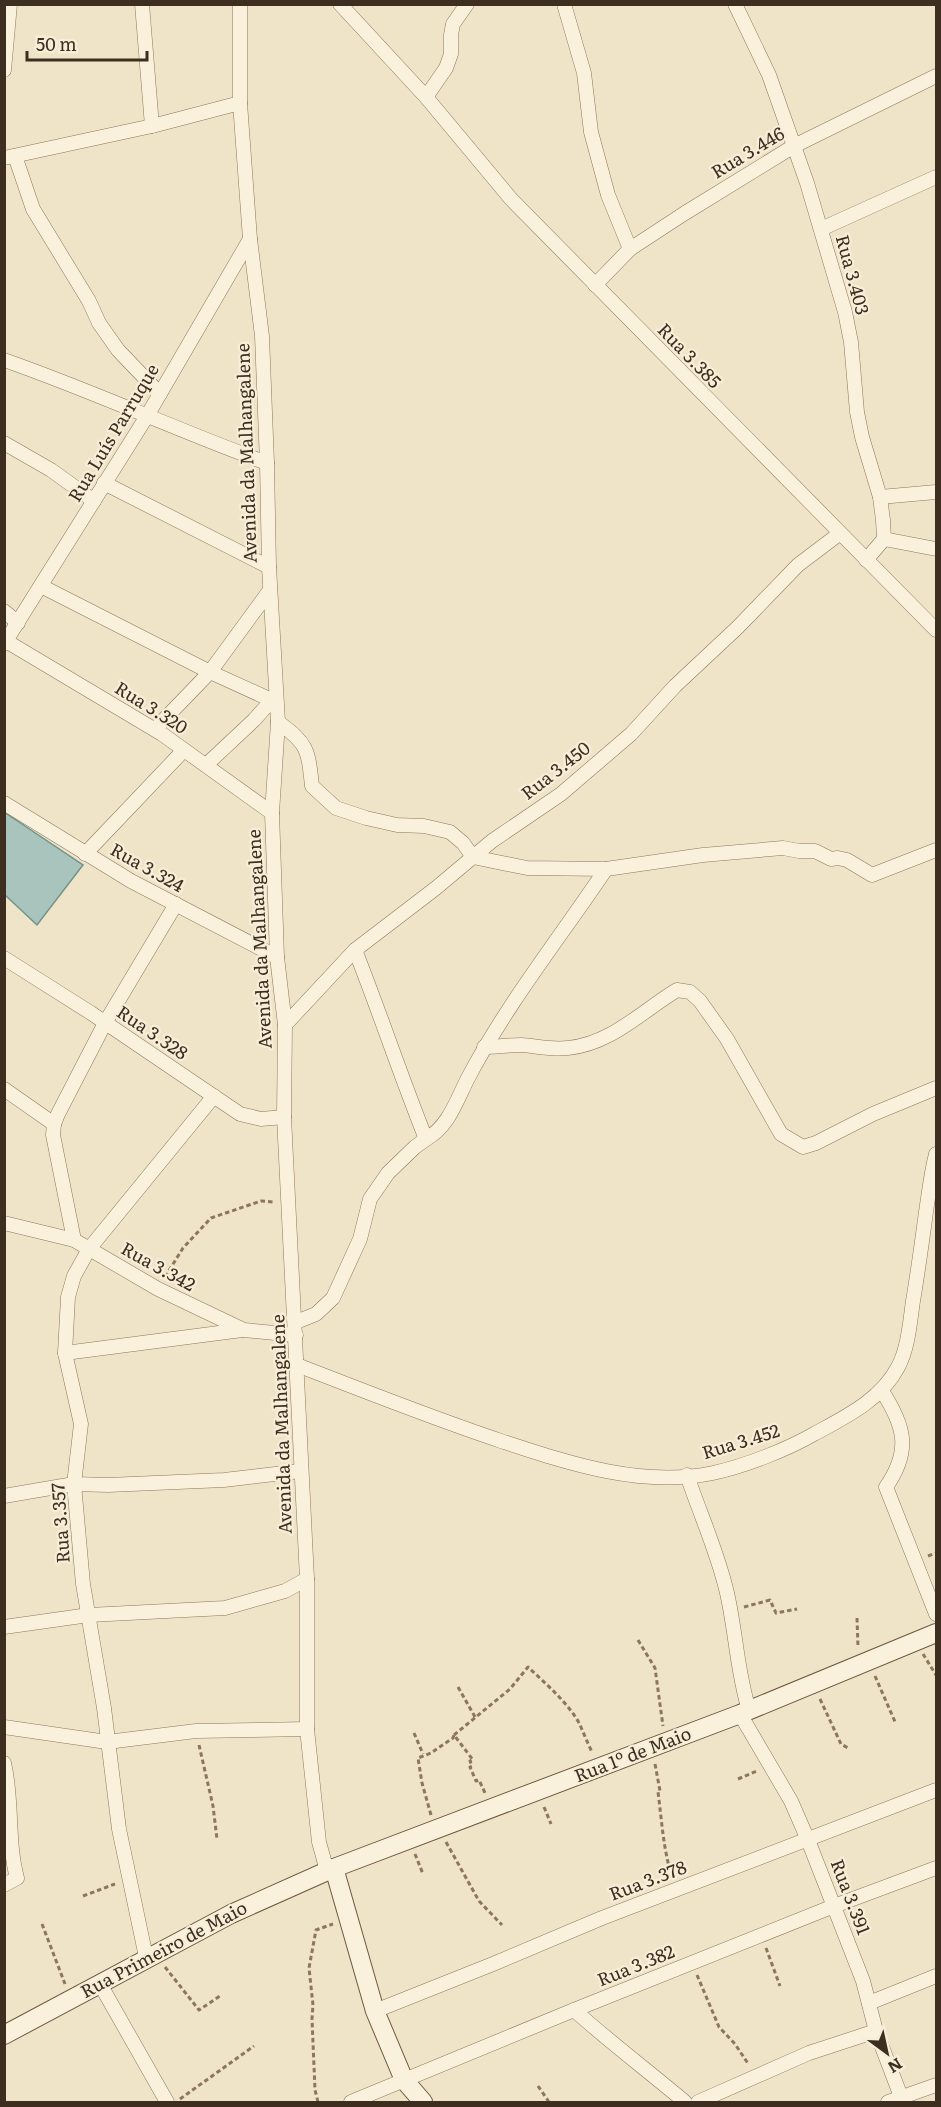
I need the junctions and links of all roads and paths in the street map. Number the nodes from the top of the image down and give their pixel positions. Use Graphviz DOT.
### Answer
graph roads {
  1 [pos="10,4"];
  2 [pos="142,4"];
  3 [pos="240,4"];
  4 [pos="340,4"];
  5 [pos="467,4"];
  6 [pos="564,4"];
  7 [pos="735,4"];
  8 [pos="4,70"];
  9 [pos="936,76"];
  10 [pos="426,97"];
  11 [pos="240,103"];
  12 [pos="152,126"];
  13 [pos="794,146"];
  14 [pos="10,157"];
  15 [pos="936,177"];
  16 [pos="821,229"];
  17 [pos="250,239"];
  18 [pos="630,249"];
  19 [pos="595,285"];
  20 [pos="4,360"];
  21 [pos="160,393"];
  22 [pos="147,416"];
  23 [pos="4,443"];
  24 [pos="267,463"];
  25 [pos="104,483"];
  26 [pos="936,492"];
  27 [pos="880,497"];
  28 [pos="94,501"];
  29 [pos="839,534"];
  30 [pos="884,539"];
  31 [pos="936,549"];
  32 [pos="866,560"];
  33 [pos="269,567"];
  34 [pos="41,586"];
  35 [pos="270,590"];
  36 [pos="4,611"];
  37 [pos="18,622"];
  38 [pos="936,630"];
  39 [pos="5,642"];
  40 [pos="210,672"];
  41 [pos="273,702"];
  42 [pos="278,722"];
  43 [pos="155,729"];
  44 [pos="184,750"];
  45 [pos="206,765"];
  46 [pos="4,803"];
  47 [pos="272,813"];
  48 [pos="936,850"];
  49 [pos="85,854"];
  50 [pos="473,857"];
  51 [pos="606,869"];
  52 [pos="176,904"];
  53 [pos="355,950"];
  54 [pos="277,957"];
  55 [pos="4,958"];
  56 [pos="105,1023"];
  57 [pos="285,1025"];
  58 [pos="484,1047"];
  59 [pos="936,1088"];
  60 [pos="4,1089"];
  61 [pos="214,1096"];
  62 [pos="285,1117"];
  63 [pos="54,1124"];
  64 [pos="426,1139"];
  65 [pos="936,1154"];
  66 [pos="290,1202"];
  67 [pos="4,1223"];
  68 [pos="74,1240"];
  69 [pos="89,1249"];
  70 [pos="158,1289"];
  71 [pos="296,1328"];
  72 [pos="244,1330"];
  73 [pos="64,1353"];
  74 [pos="297,1365"];
  75 [pos="882,1390"];
  76 [pos="300,1471"];
  77 [pos="687,1476"];
  78 [pos="74,1484"];
  79 [pos="4,1496"];
  80 [pos="307,1579"];
  81 [pos="797,1609"];
  82 [pos="731,1611"];
  83 [pos="936,1614"];
  84 [pos="89,1615"];
  85 [pos="857,1617"];
  86 [pos="4,1627"];
  87 [pos="936,1633"];
  88 [pos="638,1640"];
  89 [pos="915,1642"];
  90 [pos="865,1662"];
  91 [pos="936,1675"];
  92 [pos="813,1684"];
  93 [pos="458,1687"];
  94 [pos="744,1712"];
  95 [pos="475,1717"];
  96 [pos="897,1724"];
  97 [pos="4,1727"];
  98 [pos="307,1729"];
  99 [pos="196,1731"];
  100 [pos="414,1733"];
  101 [pos="454,1735"];
  102 [pos="107,1742"];
  103 [pos="658,1745"];
  104 [pos="848,1748"];
  105 [pos="423,1754"];
  106 [pos="4,1763"];
  107 [pos="770,1766"];
  108 [pos="599,1768"];
  109 [pos="738,1779"];
  110 [pos="936,1790"];
  111 [pos="492,1808"];
  112 [pos="437,1828"];
  113 [pos="217,1839"];
  114 [pos="808,1840"];
  115 [pos="936,1868"];
  116 [pos="330,1870"];
  117 [pos="129,1879"];
  118 [pos="673,1880"];
  119 [pos="4,1885"];
  120 [pos="83,1896"];
  121 [pos="834,1906"];
  122 [pos="349,1919"];
  123 [pos="42,1924"];
  124 [pos="502,1925"];
  125 [pos="761,1935"];
  126 [pos="154,1960"];
  127 [pos="693,1962"];
  128 [pos="936,1976"];
  129 [pos="100,1984"];
  130 [pos="780,1986"];
  131 [pos="220,1996"];
  132 [pos="72,1999"];
  133 [pos="869,2003"];
  134 [pos="574,2010"];
  135 [pos="375,2012"];
  136 [pos="876,2031"];
  137 [pos="4,2035"];
  138 [pos="254,2046"];
  139 [pos="756,2077"];
  140 [pos="404,2080"];
  141 [pos="936,2085"];
  142 [pos="538,2086"];
  143 [pos="898,2101"];
  144 [pos="172,2102"];
  145 [pos="318,2103"];
  146 [pos="351,2103"];
  147 [pos="423,2103"];
  148 [pos="549,2103"];
  149 [pos="685,2103"];
  150 [pos="698,2103"];
  1 -- 8 [label="street"];
  2 -- 12 [label="street"];
  3 -- 11 [label="street, Avenida da Malhangalene"];
  4 -- 10 [label="street, Rua 3.385"];
  5 -- 10 [label="street"];
  6 -- 18 [label="street"];
  7 -- 13 [label="street, Rua 3.403"];
  9 -- 13 [label="street, Rua 3.446"];
  10 -- 19 [label="street, Rua 3.385"];
  11 -- 12 [label="street"];
  11 -- 17 [label="street, Avenida da Malhangalene"];
  12 -- 14 [label="street"];
  13 -- 16 [label="street, Rua 3.403"];
  13 -- 18 [label="street, Rua 3.446"];
  14 -- 21 [label="street"];
  15 -- 16 [label="street"];
  16 -- 27 [label="street, Rua 3.403"];
  17 -- 21 [label="street, Rua Luís Parruque"];
  17 -- 24 [label="street, Avenida da Malhangalene"];
  18 -- 19 [label="street, Rua 3.446"];
  19 -- 29 [label="street, Rua 3.385"];
  20 -- 22 [label="street"];
  21 -- 22 [label="street, Rua Luís Parruque"];
  22 -- 24 [label="street"];
  22 -- 25 [label="street, Rua Luís Parruque"];
  23 -- 28 [label="street"];
  24 -- 33 [label="street, Avenida da Malhangalene"];
  25 -- 28 [label="street, Rua Luís Parruque"];
  25 -- 33 [label="street"];
  26 -- 27 [label="street"];
  27 -- 30 [label="street, Rua 3.403"];
  28 -- 34 [label="street, Rua Luís Parruque"];
  29 -- 32 [label="street, Rua 3.385"];
  29 -- 50 [label="street, Rua 3.450"];
  30 -- 31 [label="street"];
  30 -- 32 [label="street"];
  32 -- 38 [label="street, Rua 3.385"];
  33 -- 35 [label="street, Avenida da Malhangalene"];
  34 -- 37 [label="street, Rua Luís Parruque"];
  34 -- 40 [label="street"];
  35 -- 40 [label="street"];
  35 -- 41 [label="street, Avenida da Malhangalene"];
  36 -- 37 [label="street"];
  37 -- 39 [label="street, Rua Luís Parruque"];
  39 -- 43 [label="street, Rua 3.320"];
  40 -- 41 [label="street"];
  40 -- 43 [label="street"];
  41 -- 42 [label="street, Avenida da Malhangalene"];
  41 -- 45 [label="street"];
  42 -- 47 [label="street, Avenida da Malhangalene"];
  42 -- 50 [label="street"];
  43 -- 44 [label="street, Rua 3.320"];
  44 -- 45 [label="street, Rua 3.320"];
  44 -- 49 [label="street"];
  45 -- 47 [label="street, Rua 3.320"];
  46 -- 49 [label="street, Rua 3.324"];
  47 -- 54 [label="street, Avenida da Malhangalene"];
  48 -- 51 [label="street"];
  49 -- 52 [label="street, Rua 3.324"];
  50 -- 51 [label="street"];
  50 -- 53 [label="street, Rua 3.450"];
  51 -- 58 [label="street"];
  52 -- 54 [label="street, Rua 3.324"];
  52 -- 56 [label="street"];
  53 -- 57 [label="street, Rua 3.450"];
  53 -- 64 [label="street"];
  54 -- 57 [label="street, Avenida da Malhangalene"];
  55 -- 56 [label="street, Rua 3.328"];
  56 -- 61 [label="street, Rua 3.328"];
  56 -- 63 [label="street"];
  57 -- 62 [label="street, Avenida da Malhangalene"];
  58 -- 59 [label="street"];
  58 -- 64 [label="street"];
  60 -- 63 [label="street"];
  61 -- 62 [label="street, Rua 3.328"];
  61 -- 69 [label="street, Rua 3.357"];
  62 -- 66 [label="street, Avenida da Malhangalene"];
  63 -- 68 [label="street"];
  64 -- 71 [label="street"];
  65 -- 75 [label="street, Rua 3.452"];
  66 -- 70 [label="path"];
  66 -- 71 [label="street, Avenida da Malhangalene"];
  67 -- 68 [label="street, Rua 3.342"];
  68 -- 69 [label="street, Rua 3.342"];
  69 -- 70 [label="street, Rua 3.342"];
  69 -- 73 [label="street, Rua 3.357"];
  70 -- 72 [label="street, Rua 3.342"];
  71 -- 72 [label="street, Rua 3.342"];
  71 -- 74 [label="street, Avenida da Malhangalene"];
  72 -- 73 [label="street"];
  73 -- 78 [label="street, Rua 3.357"];
  74 -- 76 [label="street, Avenida da Malhangalene"];
  74 -- 77 [label="street, Rua 3.452"];
  75 -- 77 [label="street, Rua 3.452"];
  75 -- 83 [label="street"];
  76 -- 78 [label="street"];
  76 -- 80 [label="street, Avenida da Malhangalene"];
  77 -- 82 [label="street, Rua 3.391"];
  78 -- 79 [label="street"];
  78 -- 84 [label="street, Rua 3.357"];
  80 -- 84 [label="street"];
  80 -- 98 [label="street, Avenida da Malhangalene"];
  81 -- 82 [label="path"];
  82 -- 94 [label="street, Rua 3.391"];
  84 -- 86 [label="street"];
  84 -- 102 [label="street, Rua 3.357"];
  85 -- 90 [label="path"];
  87 -- 89 [label="street, Rua 1º de Maio"];
  88 -- 103 [label="path"];
  89 -- 90 [label="street, Rua 1º de Maio"];
  89 -- 91 [label="path"];
  90 -- 92 [label="street, Rua 1º de Maio"];
  90 -- 96 [label="path"];
  92 -- 94 [label="street, Rua 1º de Maio"];
  92 -- 104 [label="path"];
  93 -- 95 [label="path"];
  94 -- 103 [label="street, Rua 1º de Maio"];
  94 -- 107 [label="street, Rua 3.391"];
  95 -- 101 [label="path"];
  95 -- 108 [label="path"];
  97 -- 102 [label="street"];
  98 -- 99 [label="street"];
  98 -- 116 [label="street, Avenida da Malhangalene"];
  99 -- 102 [label="street"];
  99 -- 113 [label="path"];
  100 -- 105 [label="path"];
  101 -- 105 [label="path"];
  101 -- 111 [label="path"];
  102 -- 117 [label="street, Rua 3.357"];
  103 -- 108 [label="street, Rua 1º de Maio"];
  103 -- 118 [label="path"];
  105 -- 112 [label="path"];
  106 -- 119 [label="street"];
  107 -- 109 [label="path"];
  107 -- 114 [label="street, Rua 3.391"];
  108 -- 111 [label="street, Rua 1º de Maio"];
  110 -- 114 [label="street, Rua 3.378"];
  111 -- 112 [label="street, Rua 1º de Maio"];
  112 -- 116 [label="street, Rua 1º de Maio"];
  112 -- 124 [label="path"];
  114 -- 121 [label="street, Rua 3.391"];
  114 -- 135 [label="street, Rua 3.378"];
  115 -- 121 [label="street, Rua 3.382"];
  116 -- 122 [label="street"];
  116 -- 126 [label="street, Rua Primeiro de Maio"];
  117 -- 120 [label="path"];
  117 -- 126 [label="street, Rua 3.357"];
  121 -- 125 [label="street, Rua 3.382"];
  121 -- 133 [label="street, Rua 3.391"];
  122 -- 135 [label="street"];
  122 -- 145 [label="path"];
  123 -- 132 [label="path"];
  125 -- 127 [label="street, Rua 3.382"];
  125 -- 130 [label="path"];
  126 -- 129 [label="street, Rua Primeiro de Maio"];
  126 -- 131 [label="path"];
  127 -- 134 [label="street, Rua 3.382"];
  127 -- 139 [label="path"];
  128 -- 133 [label="street"];
  129 -- 132 [label="street, Rua Primeiro de Maio"];
  129 -- 144 [label="street"];
  132 -- 137 [label="street, Rua Primeiro de Maio"];
  133 -- 136 [label="street, Rua 3.391"];
  134 -- 140 [label="street, Rua 3.382"];
  134 -- 149 [label="street"];
  135 -- 140 [label="street"];
  136 -- 139 [label="street"];
  136 -- 143 [label="street, Rua 3.391"];
  138 -- 144 [label="path"];
  139 -- 150 [label="street"];
  140 -- 146 [label="street, Rua 3.382"];
  140 -- 147 [label="street"];
  141 -- 143 [label="street"];
  142 -- 148 [label="path"];
}
